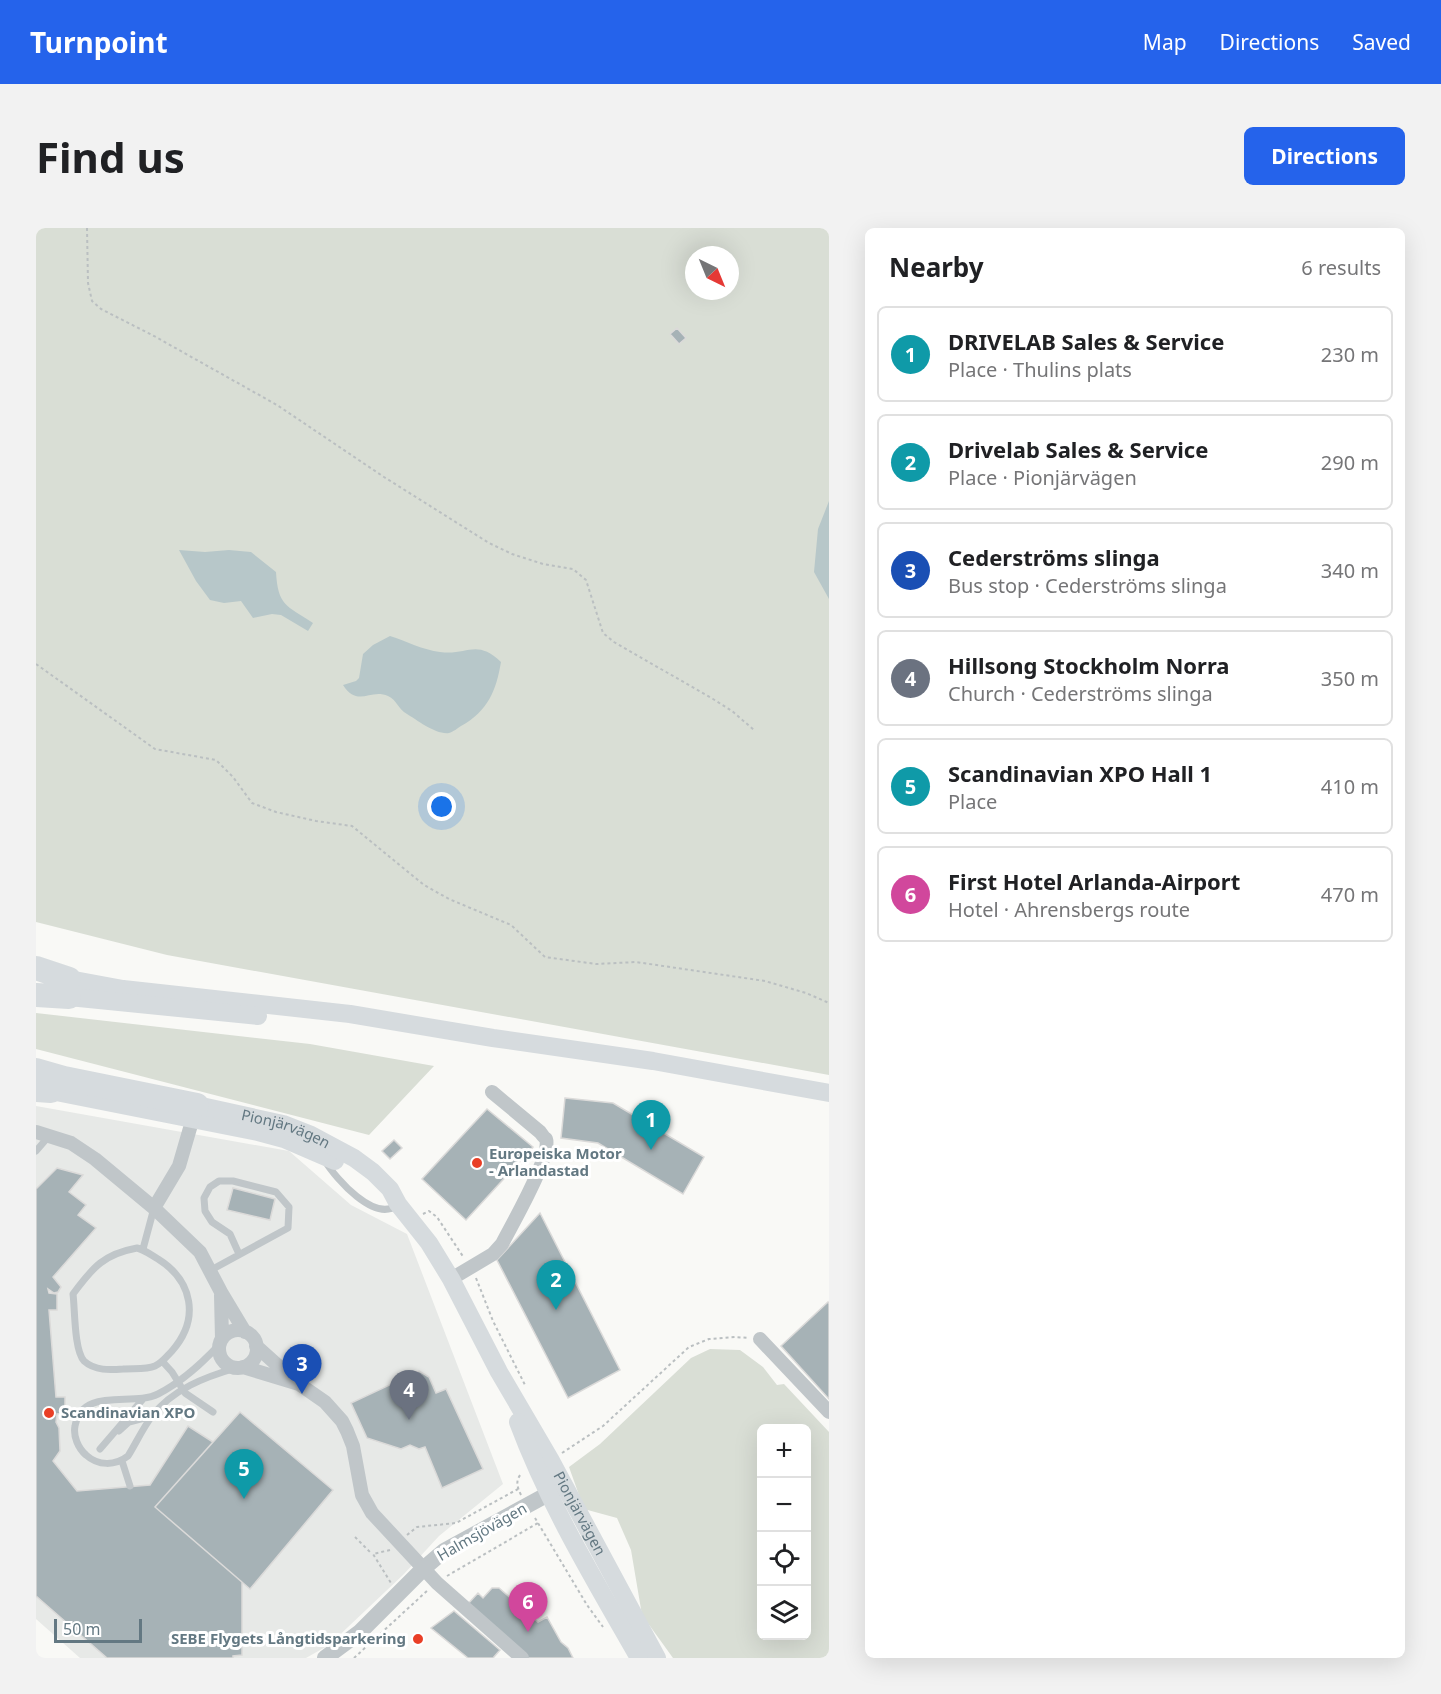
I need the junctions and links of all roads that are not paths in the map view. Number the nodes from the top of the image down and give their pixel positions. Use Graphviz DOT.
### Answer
graph roads {
  1 [pos="36,968"];
  2 [pos="69,988"];
  3 [pos="36,995"];
  4 [pos="36,1070"];
  5 [pos="41,1089"];
  6 [pos="492,1092"];
  7 [pos="829,1093"];
  8 [pos="195,1112"];
  9 [pos="43,1134"];
  10 [pos="36,1151"];
  11 [pos="398,1204"];
  12 [pos="154,1208"];
  13 [pos="143,1250"];
  14 [pos="239,1254"];
  15 [pos="211,1270"];
  16 [pos="451,1279"];
  17 [pos="221,1293"];
  18 [pos="245,1332"];
  19 [pos="760,1339"];
  20 [pos="221,1342"];
  21 [pos="256,1346"];
  22 [pos="162,1361"];
  23 [pos="240,1368"];
  24 [pos="178,1382"];
  25 [pos="299,1384"];
  26 [pos="183,1389"];
  27 [pos="143,1399"];
  28 [pos="213,1412"];
  29 [pos="829,1412"];
  30 [pos="152,1416"];
  31 [pos="122,1461"];
  32 [pos="130,1486"];
  33 [pos="556,1490"];
  34 [pos="423,1569"];
  35 [pos="325,1658"];
  36 [pos="522,1658"];
  37 [pos="639,1658"];
  38 [pos="657,1658"];
  1 -- 2 [label="highway"];
  2 -- 3 [label="highway"];
  2 -- 7 [label="main road"];
  4 -- 8 [label="highway"];
  5 -- 8 [label="main road, Pionjärvägen"];
  6 -- 16 [label="street"];
  8 -- 11 [label="main road, Pionjärvägen"];
  8 -- 11 [label="main road, Pionjärvägen"];
  8 -- 12 [label="street"];
  9 -- 10 [label="lane"];
  9 -- 12 [label="street"];
  11 -- 16 [label="main road, Pionjärvägen"];
  12 -- 13 [label="lane"];
  12 -- 15 [label="street"];
  13 -- 22 [label="lane"];
  13 -- 22 [label="lane"];
  14 -- 14 [label="lane"];
  14 -- 15 [label="lane"];
  15 -- 17 [label="street"];
  16 -- 33 [label="main road, Pionjärvägen"];
  17 -- 18 [label="street"];
  17 -- 20 [label="street"];
  18 -- 20 [label="street"];
  18 -- 21 [label="street"];
  19 -- 29 [label="street"];
  20 -- 23 [label="street"];
  20 -- 24 [label="lane"];
  21 -- 23 [label="street"];
  21 -- 25 [label="street"];
  22 -- 24 [label="lane"];
  23 -- 25 [label="street"];
  23 -- 26 [label="lane"];
  24 -- 26 [label="lane"];
  24 -- 27 [label="lane"];
  25 -- 34 [label="street"];
  26 -- 28 [label="lane"];
  26 -- 30 [label="lane"];
  27 -- 30 [label="lane"];
  27 -- 31 [label="lane"];
  30 -- 31 [label="lane"];
  31 -- 32 [label="lane"];
  33 -- 34 [label="street, Halmsjövägen"];
  33 -- 37 [label="main road, Pionjärvägen"];
  33 -- 38 [label="main road, Pionjärvägen"];
  34 -- 35 [label="street, Halmsjövägen"];
  34 -- 36 [label="street"];
}
